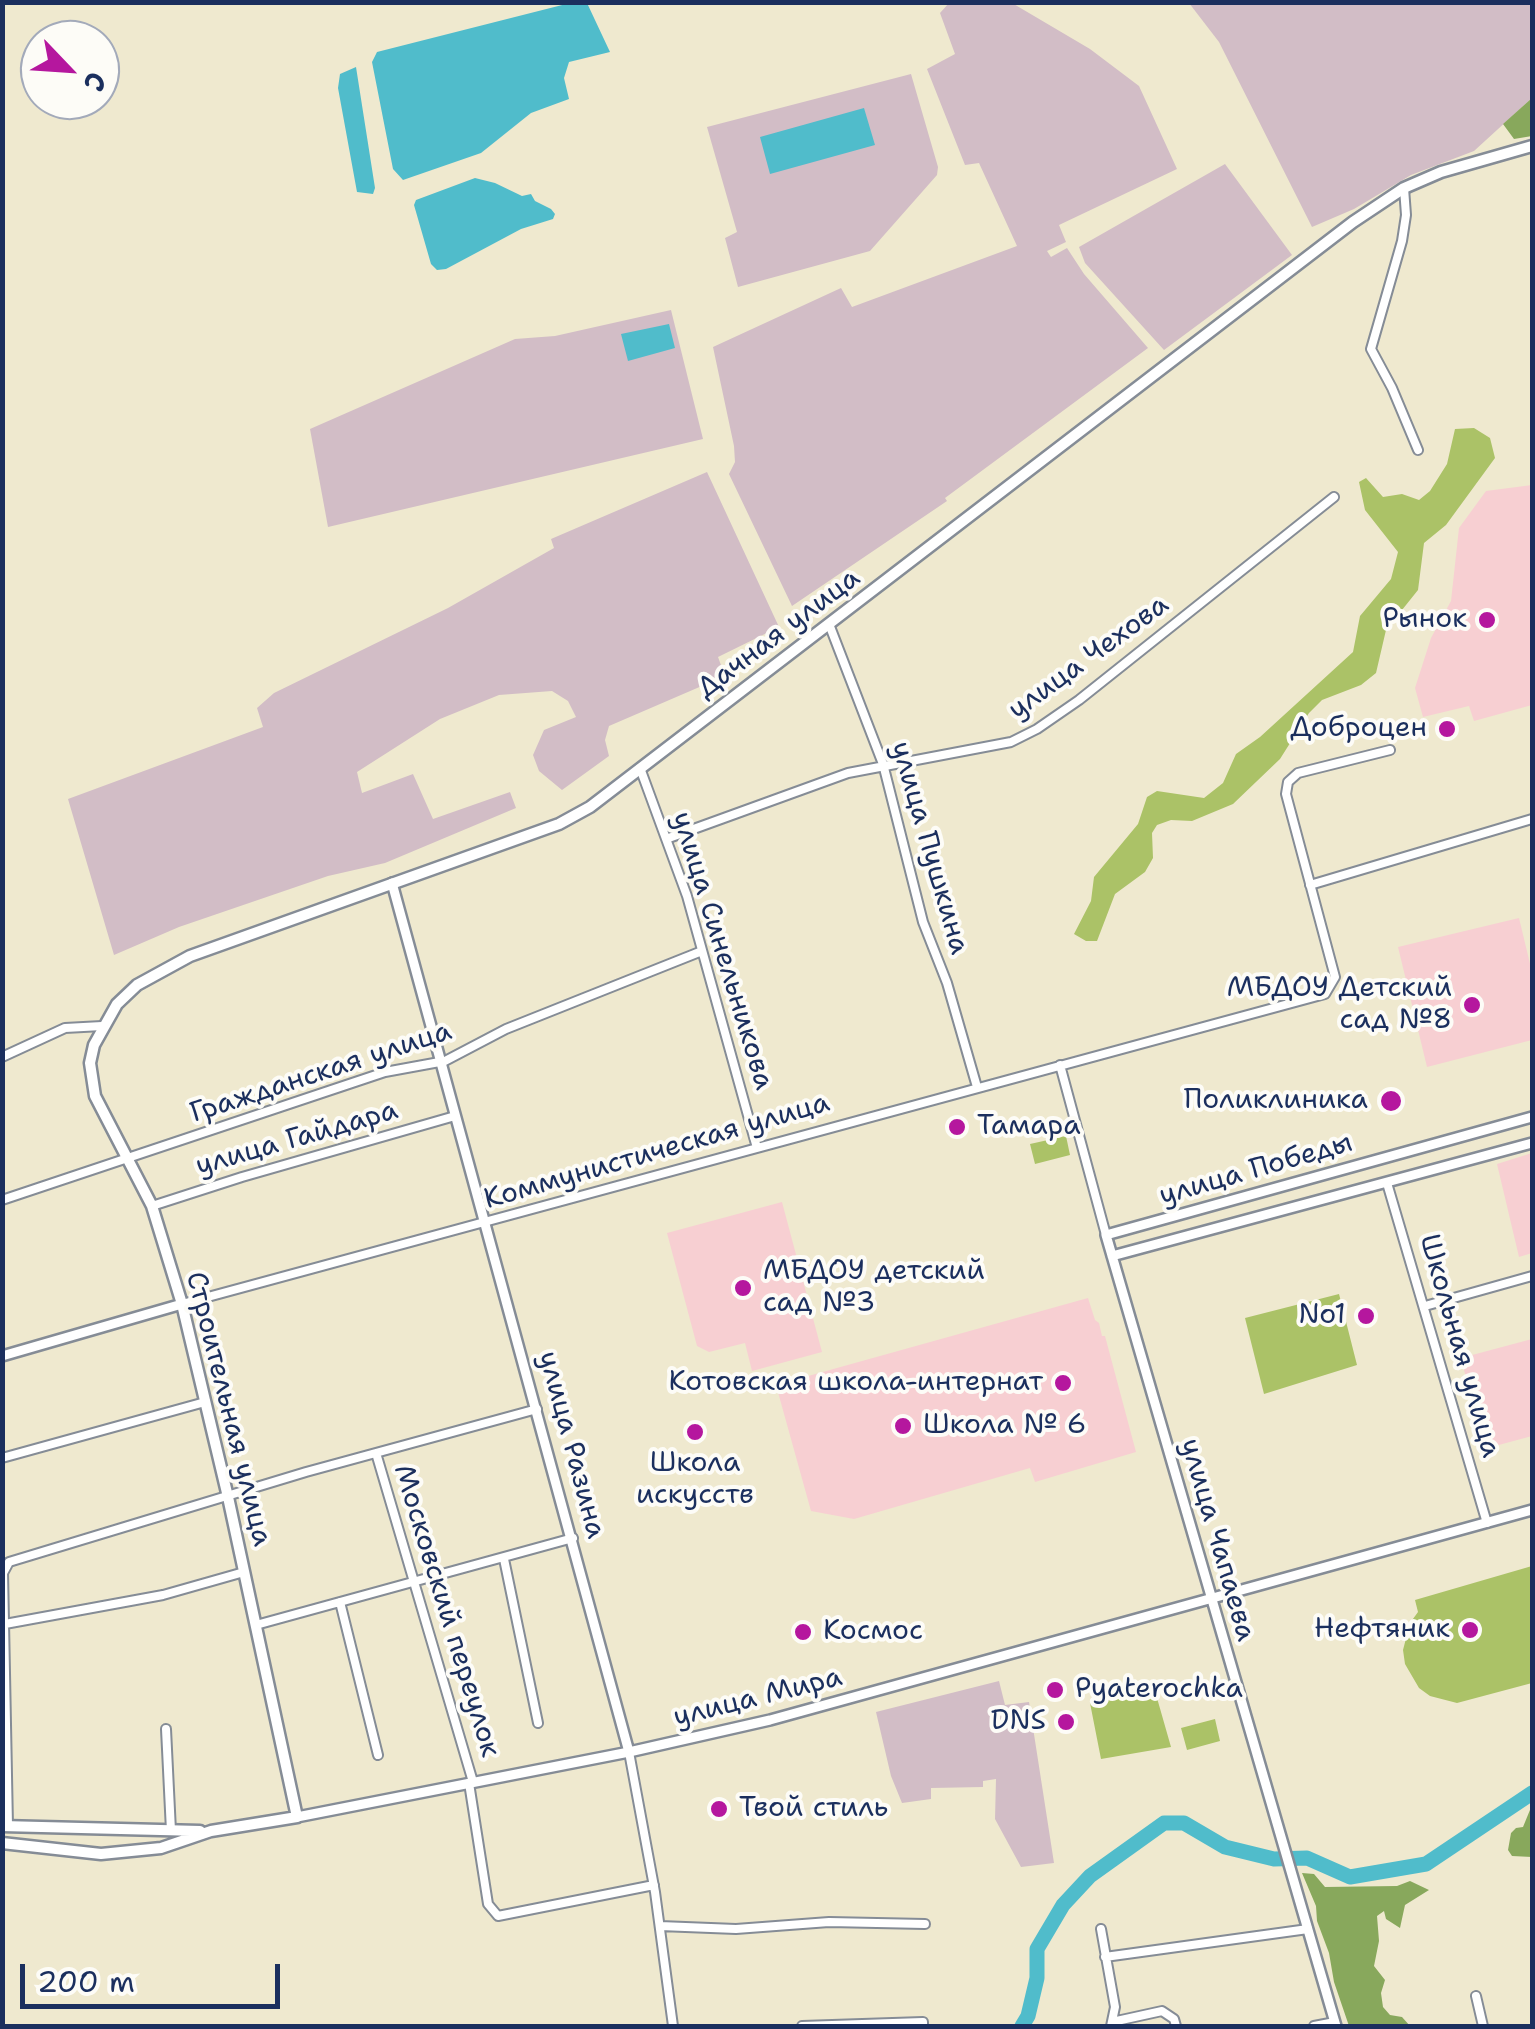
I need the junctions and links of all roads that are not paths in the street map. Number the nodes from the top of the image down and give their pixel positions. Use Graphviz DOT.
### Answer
graph roads {
  1 [pos="1532,146"];
  2 [pos="1404,188"];
  3 [pos="1418,450"];
  4 [pos="1334,497"];
  5 [pos="829,624"];
  6 [pos="1390,750"];
  7 [pos="884,764"];
  8 [pos="640,768"];
  9 [pos="1532,820"];
  10 [pos="666,840"];
  11 [pos="392,883"];
  12 [pos="1310,885"];
  13 [pos="702,950"];
  14 [pos="102,1026"];
  15 [pos="2,1057"];
  16 [pos="439,1061"];
  17 [pos="1060,1065"];
  18 [pos="978,1087"];
  19 [pos="454,1116"];
  20 [pos="1532,1117"];
  21 [pos="1532,1142"];
  22 [pos="757,1148"];
  23 [pos="130,1159"];
  24 [pos="1388,1182"];
  25 [pos="2,1200"];
  26 [pos="152,1206"];
  27 [pos="485,1224"];
  28 [pos="1106,1235"];
  29 [pos="1112,1256"];
  30 [pos="1532,1276"];
  31 [pos="182,1304"];
  32 [pos="1425,1306"];
  33 [pos="2,1356"];
  34 [pos="205,1402"];
  35 [pos="538,1408"];
  36 [pos="376,1452"];
  37 [pos="2,1458"];
  38 [pos="228,1498"];
  39 [pos="1532,1510"];
  40 [pos="1486,1523"];
  41 [pos="572,1538"];
  42 [pos="504,1560"];
  43 [pos="3,1572"];
  44 [pos="244,1572"];
  45 [pos="414,1582"];
  46 [pos="1211,1601"];
  47 [pos="340,1602"];
  48 [pos="5,1624"];
  49 [pos="256,1625"];
  50 [pos="538,1723"];
  51 [pos="166,1729"];
  52 [pos="630,1752"];
  53 [pos="378,1755"];
  54 [pos="471,1783"];
  55 [pos="297,1817"];
  56 [pos="5,1826"];
  57 [pos="171,1831"];
  58 [pos="211,1831"];
  59 [pos="2,1843"];
  60 [pos="654,1885"];
  61 [pos="926,1924"];
  62 [pos="660,1926"];
  63 [pos="1101,1928"];
  64 [pos="1308,1930"];
  65 [pos="1105,1957"];
  66 [pos="1476,1996"];
  67 [pos="923,2024"];
  68 [pos="1111,2024"];
  69 [pos="1336,2024"];
  70 [pos="673,2026"];
  71 [pos="802,2026"];
  72 [pos="1176,2026"];
  73 [pos="1314,2026"];
  74 [pos="1482,2026"];
  1 -- 2 [label="main road, Дачная улица"];
  2 -- 3 [label="street"];
  2 -- 5 [label="main road, Дачная улица"];
  4 -- 7 [label="street, улица Чехова"];
  5 -- 7 [label="street, улица Пушкина"];
  5 -- 8 [label="main road, Дачная улица"];
  6 -- 12 [label="street"];
  7 -- 10 [label="street, улица Чехова"];
  7 -- 18 [label="street, улица Пушкина"];
  8 -- 10 [label="street, улица Синельникова"];
  8 -- 11 [label="main road, Дачная улица"];
  9 -- 12 [label="street"];
  10 -- 13 [label="street, улица Синельникова"];
  11 -- 14 [label="main road, Дачная улица"];
  11 -- 16 [label="street, улица Разина"];
  12 -- 17 [label="street, Коммунистическая улица"];
  13 -- 16 [label="street, Гражданская улица"];
  13 -- 22 [label="street, улица Синельникова"];
  14 -- 15 [label="street"];
  14 -- 23 [label="main road, Строительная улица"];
  16 -- 19 [label="street, улица Разина"];
  16 -- 23 [label="street, Гражданская улица"];
  17 -- 18 [label="street, Коммунистическая улица"];
  17 -- 28 [label="street, улица Чапаева"];
  18 -- 22 [label="street, Коммунистическая улица"];
  19 -- 26 [label="street, улица Гайдара"];
  19 -- 27 [label="street, улица Разина"];
  20 -- 28 [label="street, улица Победы"];
  21 -- 24 [label="street, улица Победы"];
  22 -- 27 [label="street, Коммунистическая улица"];
  23 -- 25 [label="street, Гражданская улица"];
  23 -- 26 [label="main road, Строительная улица"];
  24 -- 29 [label="street, улица Победы"];
  24 -- 32 [label="street, Школьная улица"];
  26 -- 31 [label="main road, Строительная улица"];
  27 -- 31 [label="street, Коммунистическая улица"];
  27 -- 35 [label="street, улица Разина"];
  28 -- 29 [label="street, улица Чапаева"];
  29 -- 46 [label="street, улица Чапаева"];
  30 -- 32 [label="street"];
  31 -- 33 [label="street, Коммунистическая улица"];
  31 -- 34 [label="main road, Строительная улица"];
  32 -- 40 [label="street, Школьная улица"];
  34 -- 37 [label="street"];
  34 -- 38 [label="main road, Строительная улица"];
  35 -- 36 [label="street"];
  35 -- 41 [label="street, улица Разина"];
  36 -- 38 [label="street"];
  36 -- 45 [label="street, Московский переулок"];
  38 -- 43 [label="street"];
  38 -- 44 [label="main road, Строительная улица"];
  39 -- 40 [label="street, улица Мира"];
  40 -- 46 [label="street, улица Мира"];
  41 -- 42 [label="street"];
  41 -- 52 [label="street, улица Разина"];
  42 -- 45 [label="street"];
  42 -- 50 [label="street"];
  43 -- 48 [label="street"];
  44 -- 48 [label="street"];
  44 -- 49 [label="main road, Строительная улица"];
  45 -- 47 [label="street"];
  45 -- 54 [label="street, Московский переулок"];
  46 -- 52 [label="street, улица Мира"];
  46 -- 64 [label="street, улица Чапаева"];
  47 -- 49 [label="street"];
  47 -- 53 [label="street"];
  48 -- 56 [label="street"];
  49 -- 55 [label="main road, Строительная улица"];
  51 -- 57 [label="street"];
  52 -- 54 [label="street, улица Мира"];
  52 -- 60 [label="street, улица Разина"];
  54 -- 55 [label="street, улица Мира"];
  54 -- 60 [label="street, Московский переулок"];
  55 -- 58 [label="main road, улица Мира"];
  56 -- 57 [label="main road"];
  57 -- 58 [label="main road"];
  58 -- 59 [label="main road, улица Мира"];
  60 -- 62 [label="street, улица Разина"];
  61 -- 62 [label="street"];
  62 -- 70 [label="street, улица Разина"];
  63 -- 65 [label="street"];
  64 -- 65 [label="street"];
  64 -- 69 [label="street, улица Чапаева"];
  65 -- 68 [label="street"];
  66 -- 74 [label="street"];
  67 -- 71 [label="street"];
  68 -- 72 [label="street"];
  69 -- 73 [label="street"];
}
